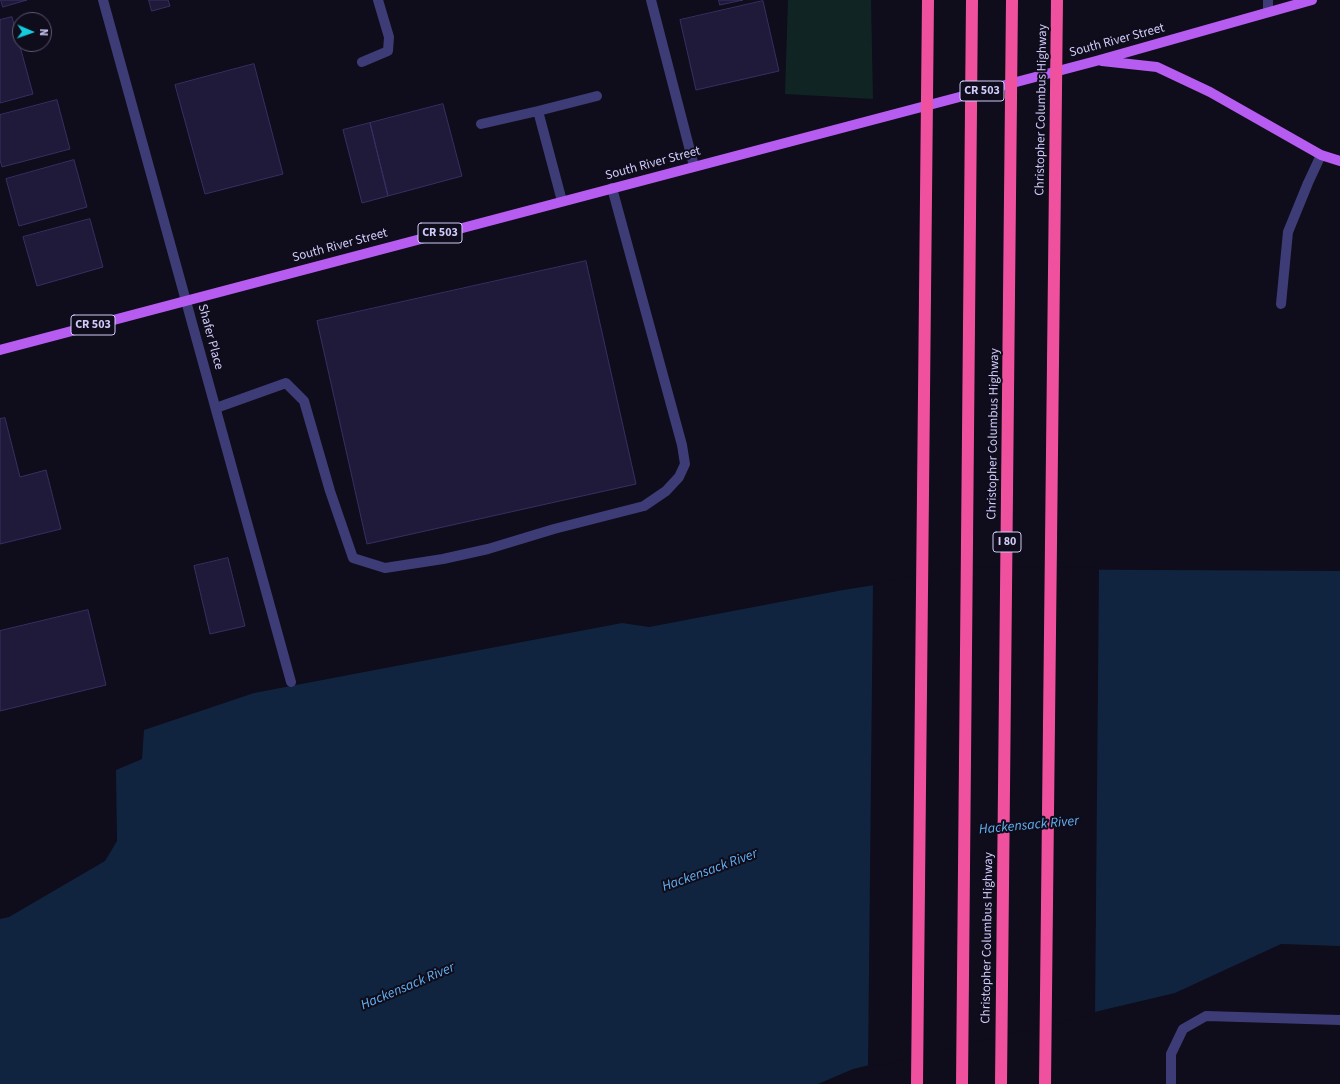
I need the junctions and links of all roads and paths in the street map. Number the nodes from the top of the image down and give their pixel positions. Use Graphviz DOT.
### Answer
graph roads {
  1 [pos="102,0"];
  2 [pos="378,0"];
  3 [pos="651,0"];
  4 [pos="928,0"];
  5 [pos="972,0"];
  6 [pos="1012,0"];
  7 [pos="1057,0"];
  8 [pos="1268,0"];
  9 [pos="1312,0"];
  10 [pos="1268,12"];
  11 [pos="1096,60"];
  12 [pos="362,62"];
  13 [pos="597,96"];
  14 [pos="538,111"];
  15 [pos="481,124"];
  16 [pos="1321,155"];
  17 [pos="1340,161"];
  18 [pos="694,166"];
  19 [pos="612,188"];
  20 [pos="562,201"];
  21 [pos="186,300"];
  22 [pos="1281,304"];
  23 [pos="0,350"];
  24 [pos="216,408"];
  25 [pos="291,682"];
  26 [pos="1340,1020"];
  27 [pos="917,1084"];
  28 [pos="962,1084"];
  29 [pos="1001,1084"];
  30 [pos="1045,1084"];
  31 [pos="1171,1084"];
  1 -- 21 [label="street, Shafer Place"];
  2 -- 12 [label="street"];
  3 -- 18 [label="street"];
  4 -- 27 [label="highway, bridge"];
  5 -- 28 [label="highway, Christopher Columbus Highway, bridge"];
  6 -- 29 [label="highway, Christopher Columbus Highway / I 80, bridge"];
  7 -- 30 [label="highway, Christopher Columbus Highway, bridge"];
  8 -- 10 [label="street"];
  9 -- 10 [label="main road, South River Street / CR 503"];
  10 -- 11 [label="main road, South River Street / CR 503"];
  11 -- 16 [label="main road"];
  11 -- 18 [label="main road, South River Street / CR 503"];
  13 -- 14 [label="street"];
  14 -- 15 [label="street"];
  14 -- 20 [label="street"];
  16 -- 17 [label="main road"];
  16 -- 22 [label="street"];
  18 -- 19 [label="main road, South River Street / CR 503"];
  19 -- 20 [label="main road, South River Street / CR 503"];
  19 -- 24 [label="street"];
  20 -- 21 [label="main road, South River Street / CR 503"];
  21 -- 23 [label="main road, South River Street / CR 503"];
  21 -- 24 [label="street, Shafer Place"];
  24 -- 25 [label="street, Shafer Place"];
  26 -- 31 [label="street"];
}
